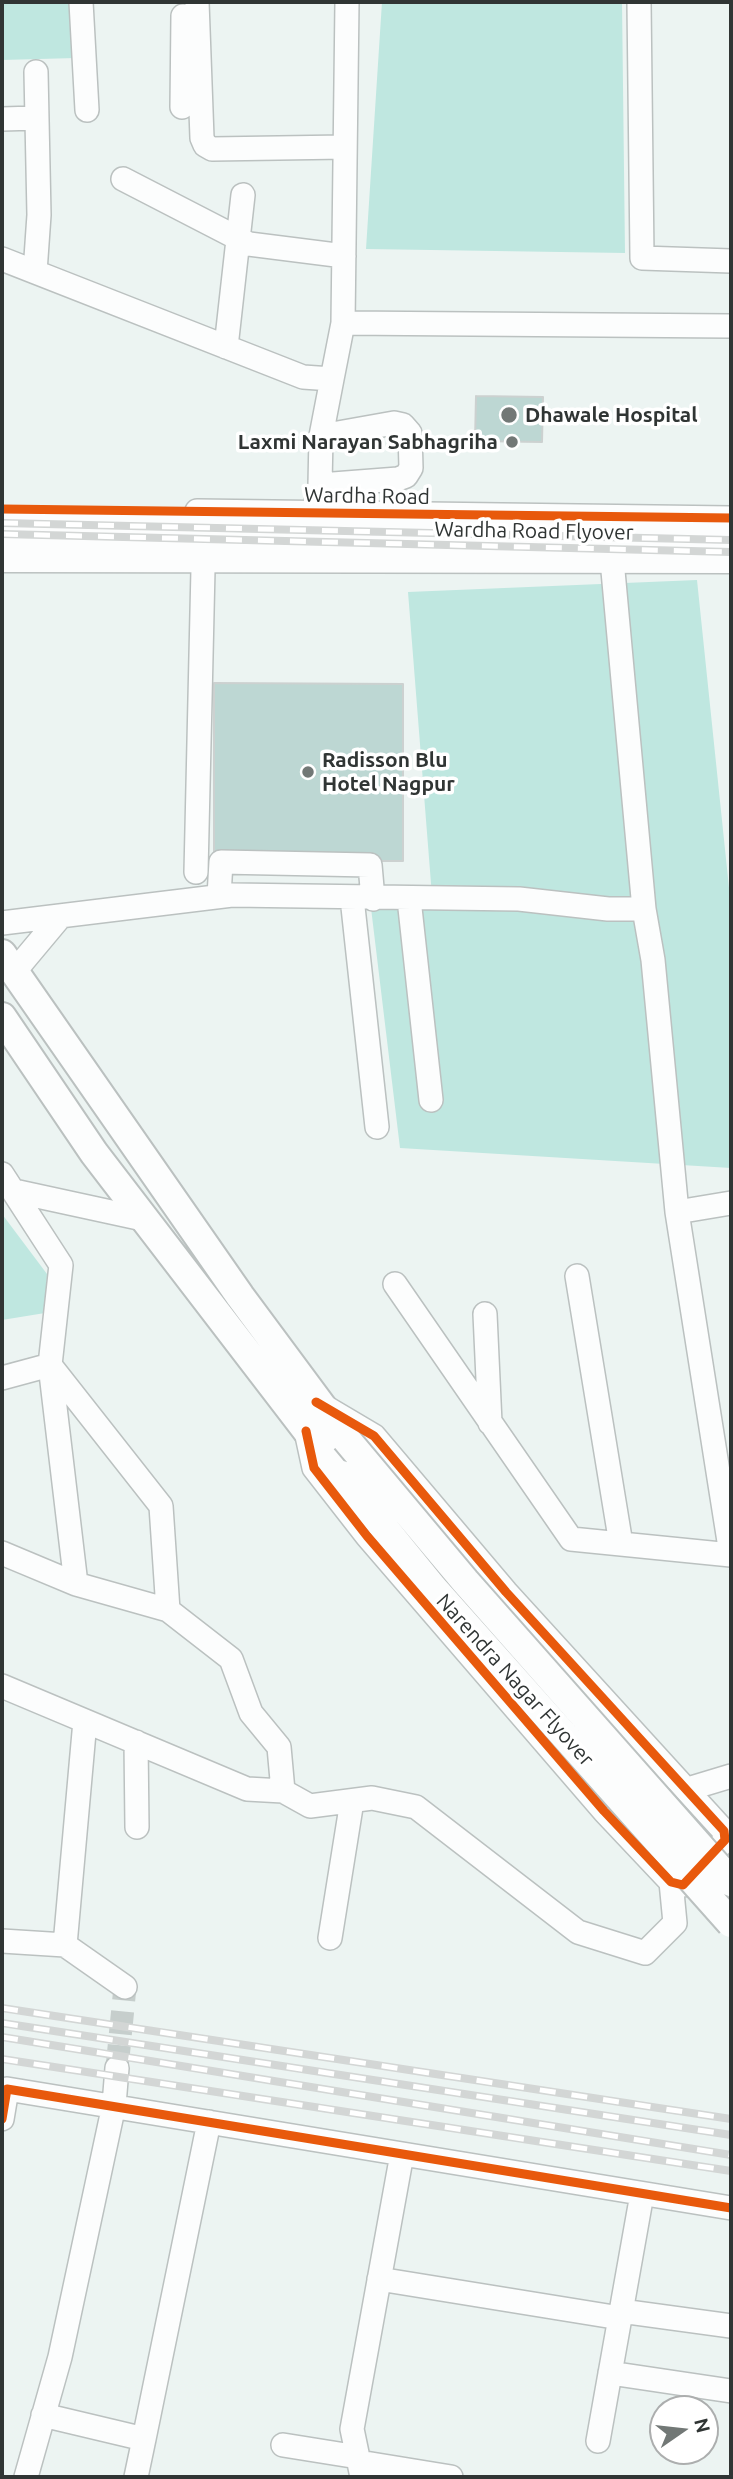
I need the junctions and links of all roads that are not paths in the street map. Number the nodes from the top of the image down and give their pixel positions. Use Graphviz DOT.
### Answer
graph roads {
  1 [pos="81,2"];
  2 [pos="183,2"];
  3 [pos="197,2"];
  4 [pos="347,2"];
  5 [pos="639,2"];
  6 [pos="36,72"];
  7 [pos="182,107"];
  8 [pos="87,110"];
  9 [pos="36,118"];
  10 [pos="2,119"];
  11 [pos="345,148"];
  12 [pos="123,179"];
  13 [pos="243,195"];
  14 [pos="238,239"];
  15 [pos="344,256"];
  16 [pos="2,259"];
  17 [pos="731,261"];
  18 [pos="35,272"];
  19 [pos="343,323"];
  20 [pos="731,326"];
  21 [pos="226,347"];
  22 [pos="332,379"];
  23 [pos="321,436"];
  24 [pos="320,485"];
  25 [pos="2,509"];
  26 [pos="313,513"];
  27 [pos="731,518"];
  28 [pos="2,524"];
  29 [pos="731,535"];
  30 [pos="2,556"];
  31 [pos="731,557"];
  32 [pos="203,569"];
  33 [pos="2,571"];
  34 [pos="613,571"];
  35 [pos="731,572"];
  36 [pos="196,872"];
  37 [pos="219,896"];
  38 [pos="409,898"];
  39 [pos="363,899"];
  40 [pos="644,909"];
  41 [pos="60,917"];
  42 [pos="2,923"];
  43 [pos="8,963"];
  44 [pos="2,1017"];
  45 [pos="431,1100"];
  46 [pos="377,1127"];
  47 [pos="8,1183"];
  48 [pos="731,1203"];
  49 [pos="677,1212"];
  50 [pos="144,1219"];
  51 [pos="577,1276"];
  52 [pos="395,1284"];
  53 [pos="485,1314"];
  54 [pos="50,1365"];
  55 [pos="2,1378"];
  56 [pos="316,1402"];
  57 [pos="491,1423"];
  58 [pos="306,1431"];
  59 [pos="621,1544"];
  60 [pos="2,1553"];
  61 [pos="731,1554"];
  62 [pos="76,1584"];
  63 [pos="168,1610"];
  64 [pos="2,1686"];
  65 [pos="85,1721"];
  66 [pos="136,1742"];
  67 [pos="731,1776"];
  68 [pos="688,1790"];
  69 [pos="283,1791"];
  70 [pos="352,1801"];
  71 [pos="136,1827"];
  72 [pos="671,1882"];
  73 [pos="731,1882"];
  74 [pos="731,1923"];
  75 [pos="330,1938"];
  76 [pos="2,1941"];
  77 [pos="65,1945"];
  78 [pos="125,1987"];
  79 [pos="117,2068"];
  80 [pos="4,2088"];
  81 [pos="114,2105"];
  82 [pos="2,2119"];
  83 [pos="209,2122"];
  84 [pos="402,2154"];
  85 [pos="642,2194"];
  86 [pos="731,2208"];
  87 [pos="379,2279"];
  88 [pos="620,2315"];
  89 [pos="731,2326"];
  90 [pos="610,2373"];
  91 [pos="731,2391"];
  92 [pos="43,2415"];
  93 [pos="144,2439"];
  94 [pos="598,2441"];
  95 [pos="284,2445"];
  96 [pos="360,2465"];
  97 [pos="26,2477"];
  98 [pos="136,2477"];
  99 [pos="451,2477"];
  1 -- 8 [label="street"];
  2 -- 7 [label="street"];
  3 -- 11 [label="street"];
  4 -- 11 [label="street"];
  5 -- 17 [label="street"];
  6 -- 9 [label="street"];
  9 -- 10 [label="street"];
  9 -- 18 [label="street"];
  11 -- 15 [label="street"];
  12 -- 14 [label="street"];
  13 -- 14 [label="street"];
  14 -- 15 [label="street"];
  14 -- 21 [label="street"];
  15 -- 19 [label="street"];
  16 -- 18 [label="street"];
  18 -- 21 [label="street"];
  19 -- 20 [label="street"];
  19 -- 22 [label="street"];
  21 -- 22 [label="street"];
  22 -- 23 [label="street"];
  23 -- 24 [label="street"];
  23 -- 24 [label="street"];
  24 -- 26 [label="street"];
  25 -- 26 [label="street, Wardha Road"];
  26 -- 27 [label="street, Wardha Road"];
  28 -- 29 [label="highway, Wardha Road Flyover"];
  30 -- 31 [label="highway, Wardha Road Flyover"];
  32 -- 33 [label="street"];
  32 -- 34 [label="street"];
  32 -- 36 [label="street"];
  34 -- 35 [label="street"];
  34 -- 40 [label="street"];
  37 -- 39 [label="street"];
  37 -- 39 [label="street"];
  37 -- 41 [label="street"];
  38 -- 39 [label="street"];
  38 -- 40 [label="street"];
  38 -- 45 [label="street"];
  39 -- 46 [label="street"];
  40 -- 49 [label="street"];
  41 -- 42 [label="street"];
  41 -- 43 [label="street"];
  43 -- 56 [label="main road, Narendra Nagar Flyover"];
  44 -- 50 [label="main road, Narendra Nagar Flyover"];
  47 -- 50 [label="street"];
  47 -- 54 [label="street"];
  48 -- 49 [label="street"];
  49 -- 61 [label="street"];
  50 -- 58 [label="main road, Narendra Nagar Flyover"];
  51 -- 59 [label="street"];
  52 -- 57 [label="street"];
  53 -- 57 [label="street"];
  54 -- 55 [label="street"];
  54 -- 62 [label="street"];
  54 -- 63 [label="street"];
  56 -- 68 [label="street"];
  56 -- 73 [label="main road, Narendra Nagar Flyover, bridge"];
  57 -- 59 [label="street"];
  58 -- 72 [label="street"];
  58 -- 74 [label="main road, Narendra Nagar Flyover, bridge"];
  59 -- 61 [label="street"];
  60 -- 62 [label="street"];
  62 -- 63 [label="street"];
  63 -- 69 [label="street"];
  64 -- 65 [label="street"];
  65 -- 66 [label="street"];
  65 -- 77 [label="street"];
  66 -- 69 [label="street"];
  66 -- 71 [label="street"];
  67 -- 68 [label="street"];
  68 -- 72 [label="street"];
  69 -- 70 [label="street"];
  70 -- 72 [label="street"];
  70 -- 75 [label="street"];
  76 -- 77 [label="street"];
  77 -- 78 [label="street"];
  79 -- 81 [label="street"];
  80 -- 81 [label="street"];
  80 -- 82 [label="street"];
  81 -- 83 [label="street"];
  81 -- 92 [label="street"];
  83 -- 84 [label="street"];
  83 -- 93 [label="street"];
  84 -- 85 [label="street"];
  84 -- 87 [label="street"];
  85 -- 86 [label="street"];
  85 -- 88 [label="street"];
  87 -- 88 [label="street"];
  87 -- 96 [label="street"];
  88 -- 89 [label="street"];
  88 -- 90 [label="street"];
  90 -- 91 [label="street"];
  90 -- 94 [label="street"];
  92 -- 93 [label="street"];
  92 -- 97 [label="street"];
  93 -- 98 [label="street"];
  95 -- 96 [label="street"];
  96 -- 99 [label="street"];
}
